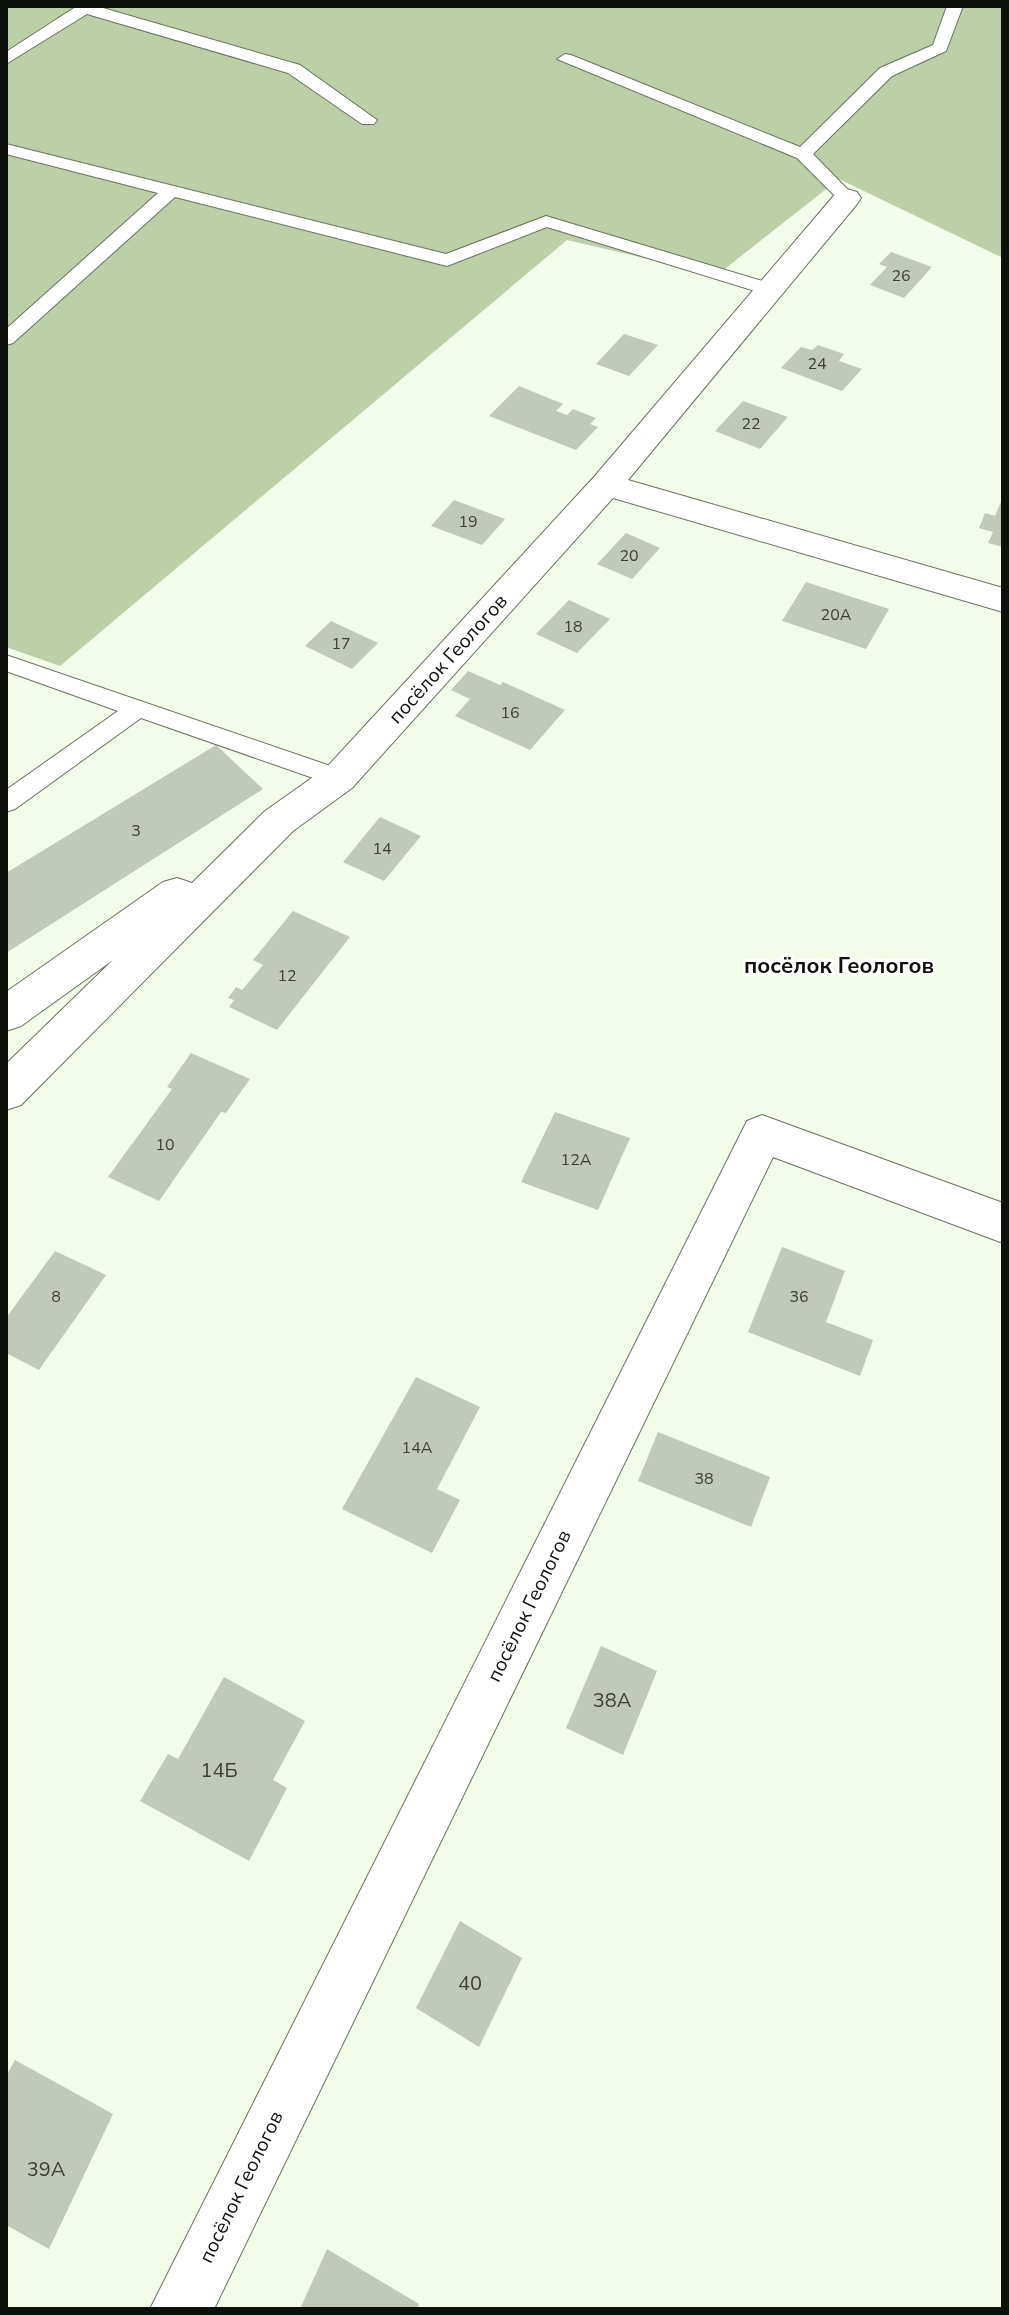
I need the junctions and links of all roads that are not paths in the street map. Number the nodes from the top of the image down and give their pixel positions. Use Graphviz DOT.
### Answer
graph roads {
  1 [pos="955,6"];
  2 [pos="87,7"];
  3 [pos="6,59"];
  4 [pos="565,59"];
  5 [pos="368,120"];
  6 [pos="6,149"];
  7 [pos="803,154"];
  8 [pos="170,192"];
  9 [pos="847,198"];
  10 [pos="772,290"];
  11 [pos="6,339"];
  12 [pos="606,485"];
  13 [pos="1003,600"];
  14 [pos="6,663"];
  15 [pos="140,707"];
  16 [pos="339,778"];
  17 [pos="6,803"];
  18 [pos="279,821"];
  19 [pos="6,1014"];
  20 [pos="6,1092"];
  21 [pos="1003,1223"];
  22 [pos="181,2309"];
  1 -- 7 [label="lane"];
  2 -- 3 [label="lane"];
  2 -- 5 [label="lane"];
  4 -- 7 [label="lane"];
  6 -- 8 [label="lane"];
  7 -- 9 [label="lane"];
  8 -- 10 [label="lane"];
  8 -- 11 [label="lane"];
  9 -- 10 [label="street, посёлок Геологов"];
  10 -- 12 [label="street, посёлок Геологов"];
  12 -- 13 [label="street"];
  12 -- 16 [label="street, посёлок Геологов"];
  14 -- 15 [label="lane"];
  15 -- 16 [label="lane"];
  15 -- 17 [label="lane"];
  16 -- 18 [label="street, посёлок Геологов"];
  18 -- 19 [label="street, посёлок Геологов"];
  18 -- 20 [label="street, посёлок Геологов"];
  21 -- 22 [label="street, посёлок Геологов"];
}
